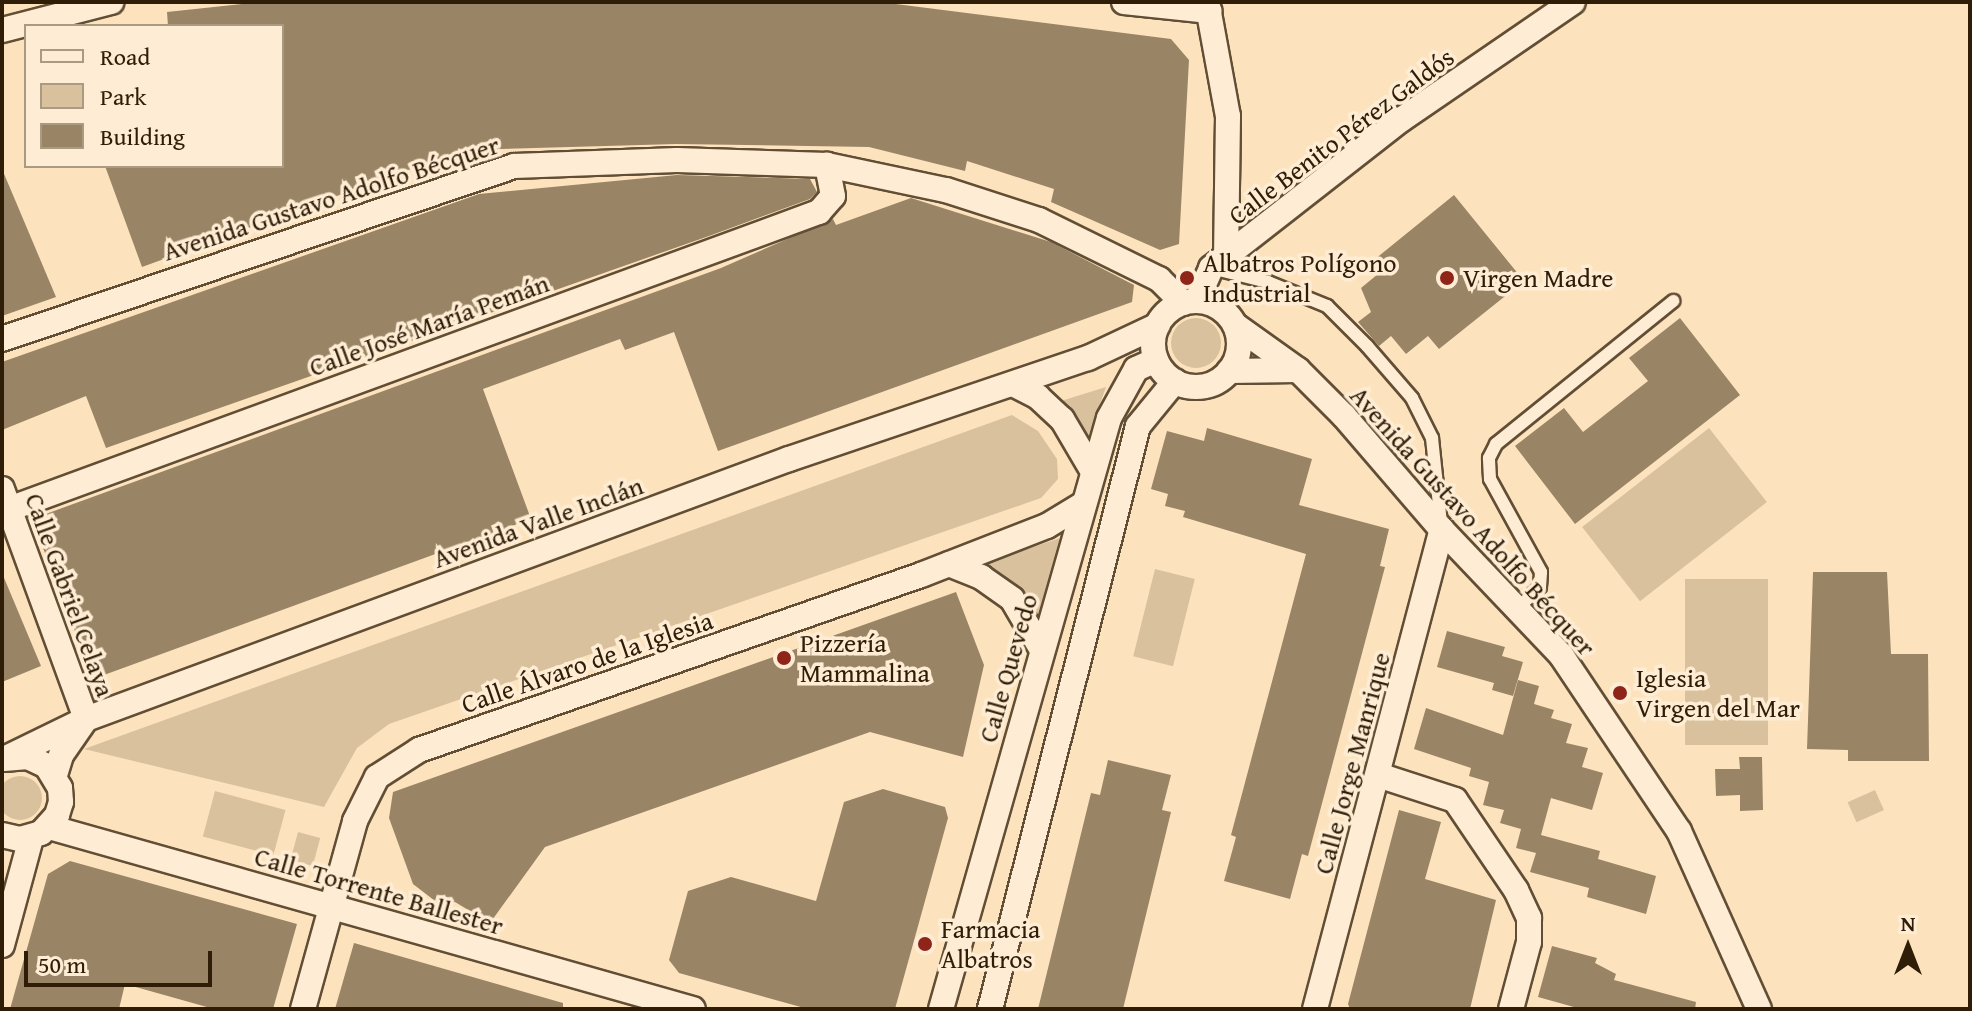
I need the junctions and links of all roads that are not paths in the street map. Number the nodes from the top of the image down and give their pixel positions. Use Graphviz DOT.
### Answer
graph roads {
  1 [pos="111,2"];
  2 [pos="1124,2"];
  3 [pos="1573,2"];
  4 [pos="1208,6"];
  5 [pos="24,24"];
  6 [pos="25,24"];
  7 [pos="2,30"];
  8 [pos="827,165"];
  9 [pos="1218,263"];
  10 [pos="1673,301"];
  11 [pos="1190,302"];
  12 [pos="1158,325"];
  13 [pos="1235,325"];
  14 [pos="2,339"];
  15 [pos="1155,356"];
  16 [pos="1088,358"];
  17 [pos="1298,370"];
  18 [pos="1229,371"];
  19 [pos="1175,381"];
  20 [pos="1013,384"];
  21 [pos="1092,470"];
  22 [pos="6,499"];
  23 [pos="1083,504"];
  24 [pos="1442,530"];
  25 [pos="949,564"];
  26 [pos="1517,609"];
  27 [pos="1042,650"];
  28 [pos="86,719"];
  29 [pos="4,759"];
  30 [pos="55,775"];
  31 [pos="1378,775"];
  32 [pos="40,833"];
  33 [pos="2,835"];
  34 [pos="332,906"];
  35 [pos="2,945"];
  36 [pos="303,1009"];
  37 [pos="693,1009"];
  38 [pos="941,1009"];
  39 [pos="990,1009"];
  40 [pos="1315,1009"];
  41 [pos="1511,1009"];
  42 [pos="1759,1009"];
  1 -- 6 [label="street"];
  2 -- 4 [label="street"];
  3 -- 9 [label="street, Calle Benito Pérez Galdós"];
  4 -- 9 [label="street"];
  5 -- 7 [label="street"];
  8 -- 11 [label="street, Avenida Gustavo Adolfo Bécquer"];
  8 -- 14 [label="street, Avenida Gustavo Adolfo Bécquer"];
  8 -- 22 [label="street, Calle José María Pemán"];
  9 -- 11 [label="street, Calle Benito Pérez Galdós"];
  9 -- 24 [label="lane"];
  10 -- 26 [label="lane"];
  11 -- 12 [label="street"];
  11 -- 13 [label="street"];
  12 -- 15 [label="street"];
  12 -- 16 [label="street, Avenida Valle Inclán"];
  13 -- 17 [label="street, Avenida Gustavo Adolfo Bécquer"];
  13 -- 18 [label="street"];
  15 -- 16 [label="street, Avenida Valle Inclán"];
  15 -- 19 [label="street"];
  15 -- 21 [label="street, Calle Quevedo"];
  16 -- 20 [label="street, Avenida Valle Inclán"];
  17 -- 18 [label="street"];
  17 -- 24 [label="street, Avenida Gustavo Adolfo Bécquer"];
  18 -- 19 [label="street"];
  19 -- 39 [label="street"];
  20 -- 21 [label="street"];
  20 -- 28 [label="street, Avenida Valle Inclán"];
  21 -- 23 [label="street, Calle Quevedo"];
  22 -- 28 [label="street, Calle Gabriel Celaya"];
  23 -- 25 [label="street, Calle Álvaro de la Iglesia"];
  23 -- 27 [label="street, Calle Quevedo"];
  24 -- 26 [label="street, Avenida Gustavo Adolfo Bécquer"];
  24 -- 31 [label="street, Calle Jorge Manrique"];
  25 -- 27 [label="street"];
  25 -- 34 [label="street, Calle Álvaro de la Iglesia"];
  26 -- 42 [label="street, Avenida Gustavo Adolfo Bécquer"];
  27 -- 38 [label="street, Calle Quevedo"];
  28 -- 29 [label="street, Avenida Valle Inclán"];
  28 -- 30 [label="street"];
  29 -- 30 [label="street"];
  30 -- 32 [label="street"];
  31 -- 40 [label="street, Calle Jorge Manrique"];
  31 -- 41 [label="street"];
  32 -- 33 [label="street, Calle Torrente Ballester"];
  32 -- 34 [label="street, Calle Torrente Ballester"];
  32 -- 35 [label="street"];
  34 -- 36 [label="street, Calle Álvaro de la Iglesia"];
  34 -- 37 [label="street, Calle Torrente Ballester"];
}
